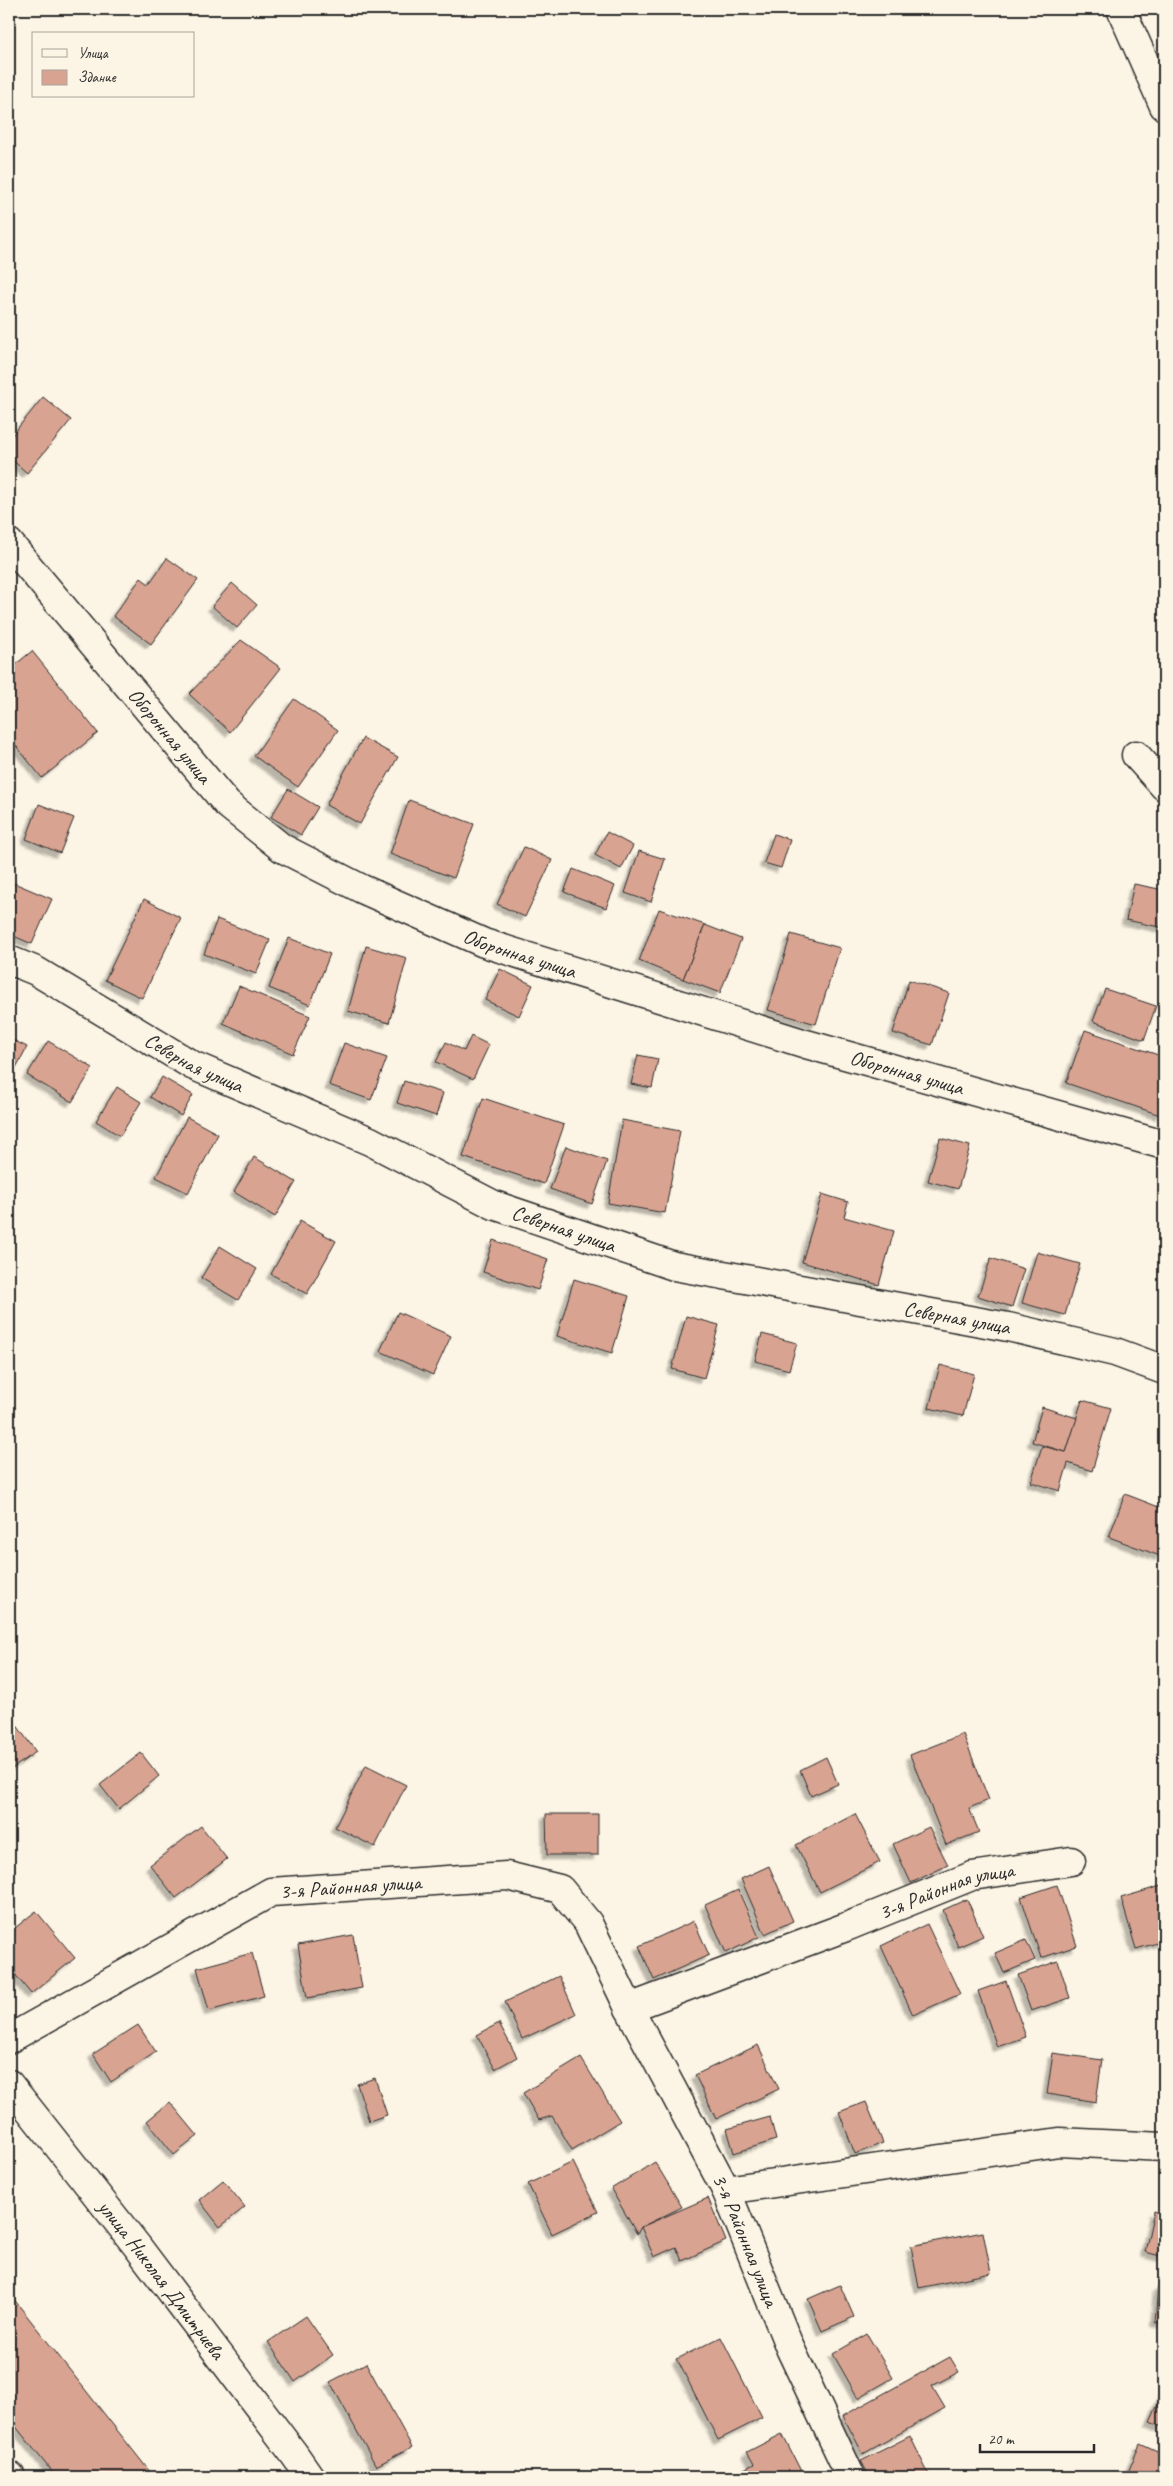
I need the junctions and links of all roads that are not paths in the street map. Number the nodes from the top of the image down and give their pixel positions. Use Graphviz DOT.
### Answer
graph roads {
  1 [pos="1121,9"];
  2 [pos="1164,106"];
  3 [pos="9,543"];
  4 [pos="1136,755"];
  5 [pos="1164,786"];
  6 [pos="9,960"];
  7 [pos="1164,1145"];
  8 [pos="1164,1370"];
  9 [pos="1071,1861"];
  10 [pos="629,2008"];
  11 [pos="9,2039"];
  12 [pos="9,2084"];
  13 [pos="1164,2148"];
  14 [pos="726,2190"];
  15 [pos="310,2477"];
  16 [pos="852,2477"];
  1 -- 2 [label="street"];
  3 -- 7 [label="street, Оборонная улица"];
  4 -- 5 [label="street"];
  6 -- 8 [label="street, Северная улица"];
  9 -- 10 [label="street, 3-я Районная улица"];
  10 -- 11 [label="street, 3-я Районная улица"];
  10 -- 14 [label="street, 3-я Районная улица"];
  12 -- 15 [label="street, улица Николая Дмитриева"];
  13 -- 14 [label="street"];
  14 -- 16 [label="street, 3-я Районная улица"];
}
